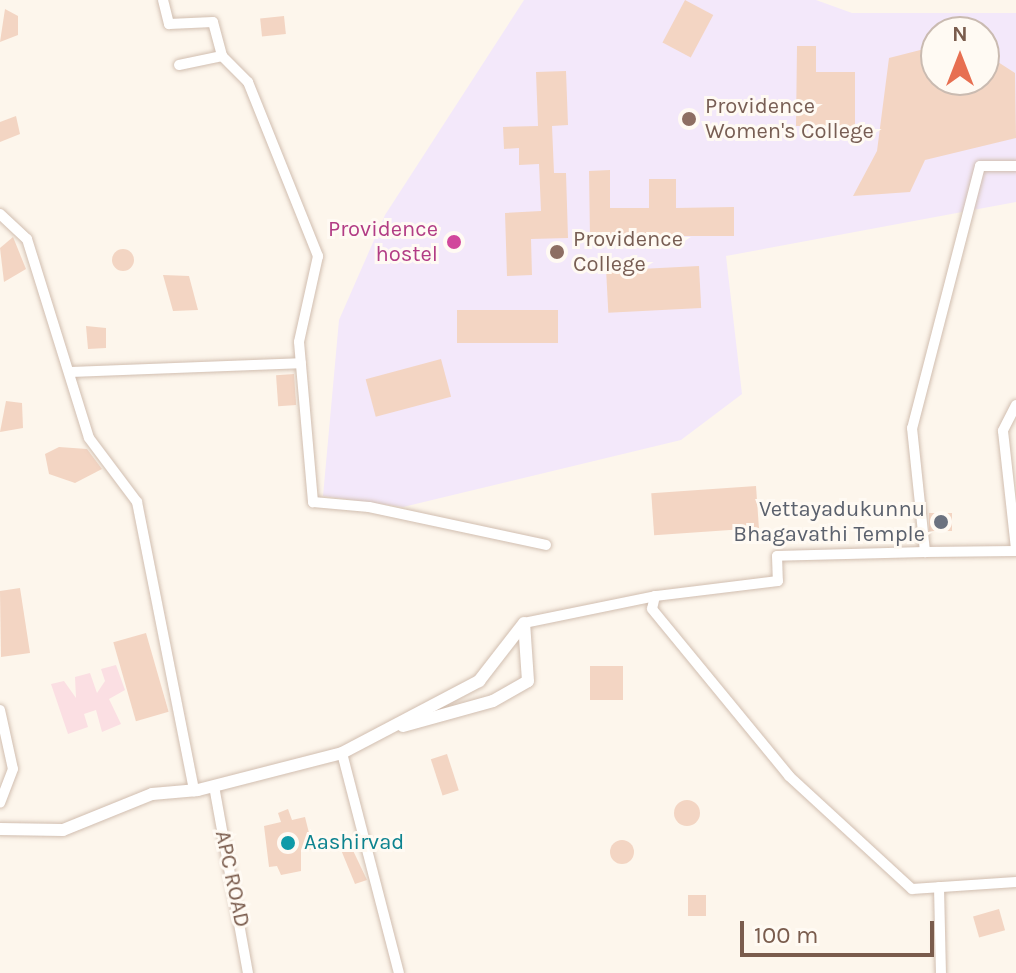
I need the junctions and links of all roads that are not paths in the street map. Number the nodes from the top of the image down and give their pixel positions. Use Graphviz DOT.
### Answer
graph roads {
  1 [pos="163,0"];
  2 [pos="222,56"];
  3 [pos="179,65"];
  4 [pos="1016,166"];
  5 [pos="0,214"];
  6 [pos="301,363"];
  7 [pos="69,372"];
  8 [pos="1016,405"];
  9 [pos="546,545"];
  10 [pos="1016,549"];
  11 [pos="925,552"];
  12 [pos="655,596"];
  13 [pos="524,623"];
  14 [pos="0,710"];
  15 [pos="384,731"];
  16 [pos="342,753"];
  17 [pos="214,786"];
  18 [pos="194,791"];
  19 [pos="0,803"];
  20 [pos="0,829"];
  21 [pos="1016,882"];
  22 [pos="939,887"];
  23 [pos="248,973"];
  24 [pos="399,973"];
  25 [pos="941,973"];
  1 -- 2 [label="street"];
  2 -- 3 [label="street"];
  2 -- 6 [label="street"];
  4 -- 11 [label="street"];
  5 -- 7 [label="street"];
  6 -- 7 [label="street"];
  6 -- 9 [label="street"];
  7 -- 18 [label="street"];
  8 -- 10 [label="street"];
  10 -- 11 [label="street"];
  11 -- 12 [label="street"];
  12 -- 13 [label="street"];
  12 -- 22 [label="street"];
  13 -- 15 [label="street"];
  13 -- 15 [label="street"];
  14 -- 19 [label="street"];
  15 -- 16 [label="street"];
  16 -- 17 [label="street"];
  16 -- 24 [label="street"];
  17 -- 18 [label="street"];
  17 -- 23 [label="street, APC ROAD"];
  18 -- 20 [label="street"];
  21 -- 22 [label="street"];
  22 -- 25 [label="street"];
}
